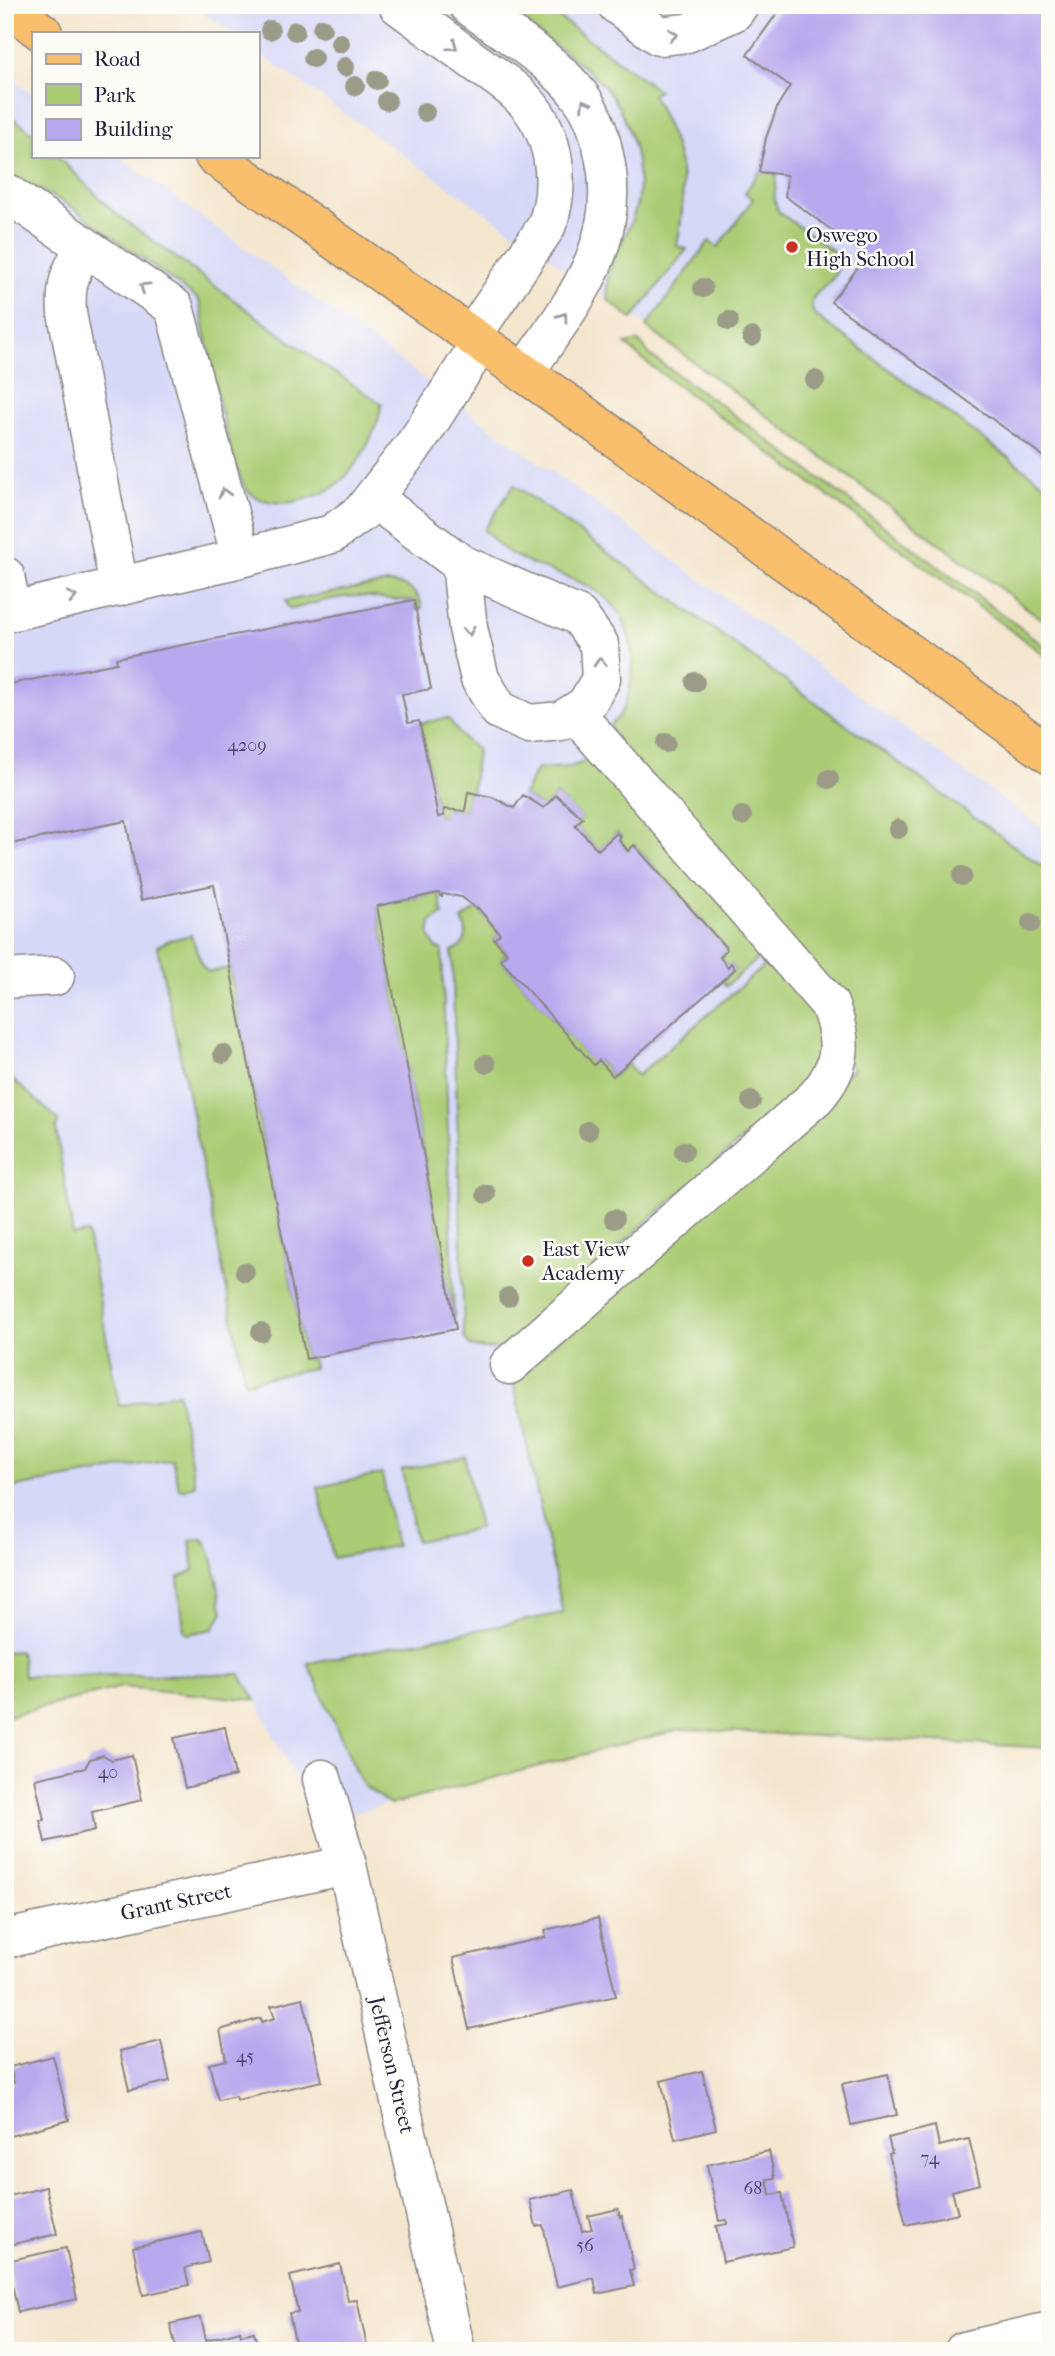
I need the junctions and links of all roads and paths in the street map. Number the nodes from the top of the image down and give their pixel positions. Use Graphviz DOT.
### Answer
graph roads {
  1 [pos="7,5"];
  2 [pos="398,5"];
  3 [pos="468,5"];
  4 [pos="617,5"];
  5 [pos="739,5"];
  6 [pos="42,32"];
  7 [pos="217,158"];
  8 [pos="5,192"];
  9 [pos="85,247"];
  10 [pos="476,339"];
  11 [pos="524,373"];
  12 [pos="373,498"];
  13 [pos="241,558"];
  14 [pos="461,564"];
  15 [pos="119,587"];
  16 [pos="7,600"];
  17 [pos="575,713"];
  18 [pos="1050,755"];
  19 [pos="55,976"];
  20 [pos="5,979"];
  21 [pos="509,1364"];
  22 [pos="323,1779"];
  23 [pos="347,1865"];
  24 [pos="5,1939"];
  25 [pos="1050,2331"];
  26 [pos="456,2351"];
  27 [pos="964,2351"];
  1 -- 6 [label="main road"];
  2 -- 10 [label="street, one-way"];
  11 -- 3 [label="street, one-way"];
  4 -- 5 [label="street, one-way"];
  7 -- 10 [label="main road"];
  8 -- 9 [label="street"];
  13 -- 9 [label="street, one-way"];
  9 -- 15 [label="street"];
  10 -- 11 [label="main road"];
  10 -- 12 [label="street"];
  11 -- 18 [label="main road"];
  12 -- 13 [label="street"];
  12 -- 14 [label="street"];
  13 -- 15 [label="street"];
  14 -- 17 [label="street, one-way"];
  17 -- 14 [label="street, one-way"];
  16 -- 15 [label="street, one-way"];
  17 -- 21 [label="street"];
  19 -- 20 [label="street"];
  22 -- 23 [label="street, Jefferson Street"];
  23 -- 24 [label="street, Grant Street"];
  23 -- 26 [label="street, Jefferson Street"];
  25 -- 27 [label="street"];
}
